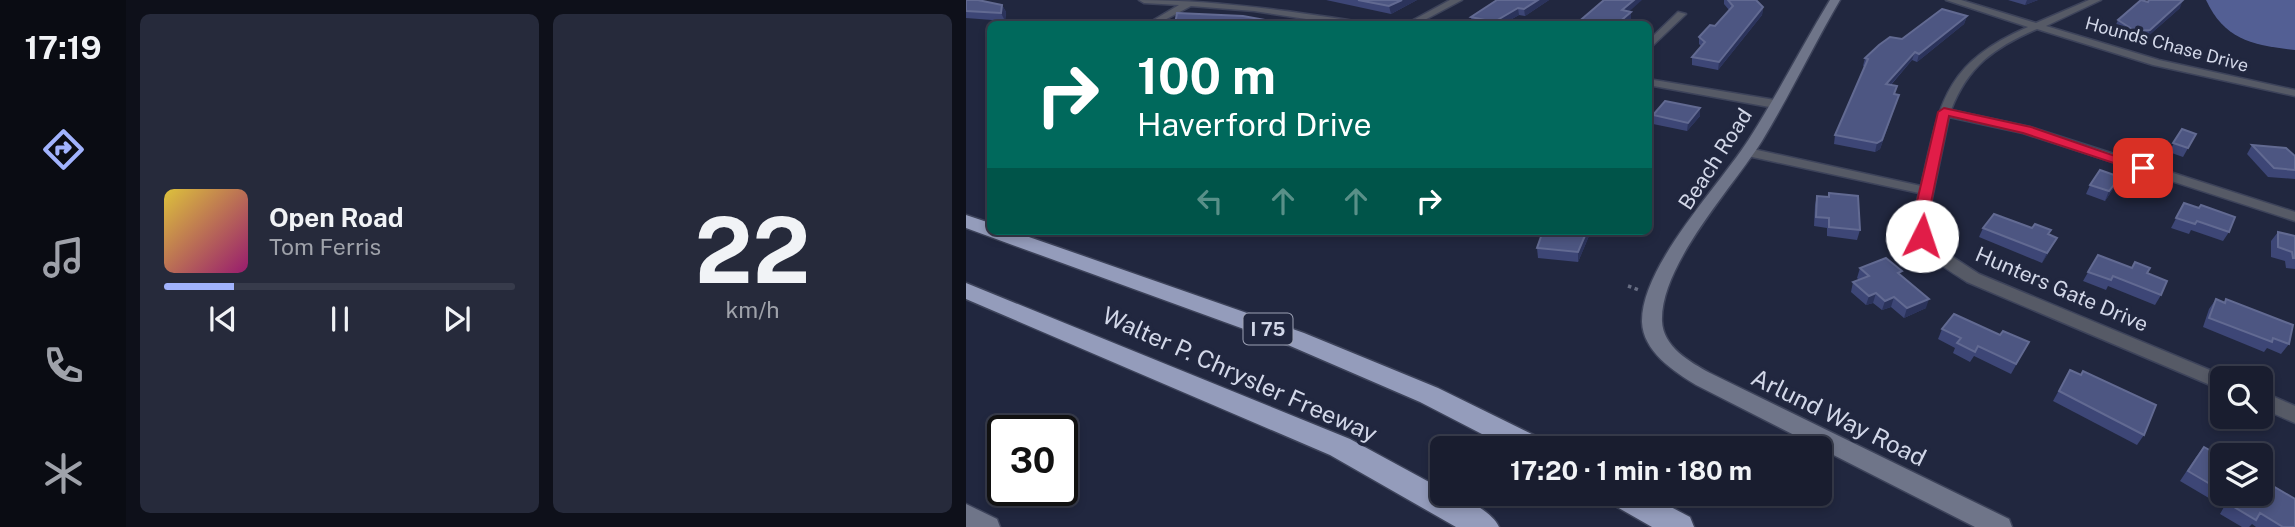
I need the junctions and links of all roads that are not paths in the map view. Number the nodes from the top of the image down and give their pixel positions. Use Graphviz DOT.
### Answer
graph roads {
  1 [pos="1144,0"];
  2 [pos="1457,0"];
  3 [pos="1835,0"];
  4 [pos="1951,0"];
  5 [pos="2096,0"];
  6 [pos="1192,2"];
  7 [pos="1681,14"];
  8 [pos="1157,21"];
  9 [pos="1338,21"];
  10 [pos="1417,21"];
  11 [pos="2040,26"];
  12 [pos="1652,43"];
  13 [pos="1652,83"];
  14 [pos="2295,93"];
  15 [pos="1775,104"];
  16 [pos="1944,112"];
  17 [pos="1748,152"];
  18 [pos="1927,191"];
  19 [pos="2295,216"];
  20 [pos="966,221"];
  21 [pos="987,229"];
  22 [pos="1003,235"];
  23 [pos="966,290"];
  24 [pos="1661,346"];
  25 [pos="2210,378"];
  26 [pos="2273,405"];
  27 [pos="2295,415"];
  28 [pos="1510,436"];
  29 [pos="1641,506"];
  30 [pos="966,515"];
  31 [pos="988,527"];
  32 [pos="1484,527"];
  33 [pos="1679,527"];
  34 [pos="2000,527"];
  1 -- 6 [label="street"];
  2 -- 10 [label="street"];
  3 -- 15 [label="street, Beach Road"];
  4 -- 11 [label="street, Hounds Chase Drive"];
  5 -- 11 [label="street, Hunters Gate Drive"];
  6 -- 8 [label="street"];
  6 -- 9 [label="street"];
  7 -- 12 [label="street"];
  11 -- 14 [label="street, Hounds Chase Drive"];
  11 -- 16 [label="street, Hunters Gate Drive"];
  13 -- 15 [label="street"];
  15 -- 17 [label="street, Beach Road"];
  16 -- 18 [label="street, Hunters Gate Drive"];
  16 -- 19 [label="street"];
  17 -- 18 [label="street"];
  17 -- 24 [label="street, Beach Road"];
  18 -- 25 [label="street, Hunters Gate Drive"];
  20 -- 21 [label="highway, Walter P. Chrysler Freeway / I 75"];
  22 -- 28 [label="highway, Walter P. Chrysler Freeway / I 75"];
  23 -- 32 [label="highway, Walter P. Chrysler Freeway"];
  24 -- 34 [label="street, Arlund Way Road"];
  26 -- 27 [label="street"];
  29 -- 33 [label="highway"];
  30 -- 31 [label="street"];
}
